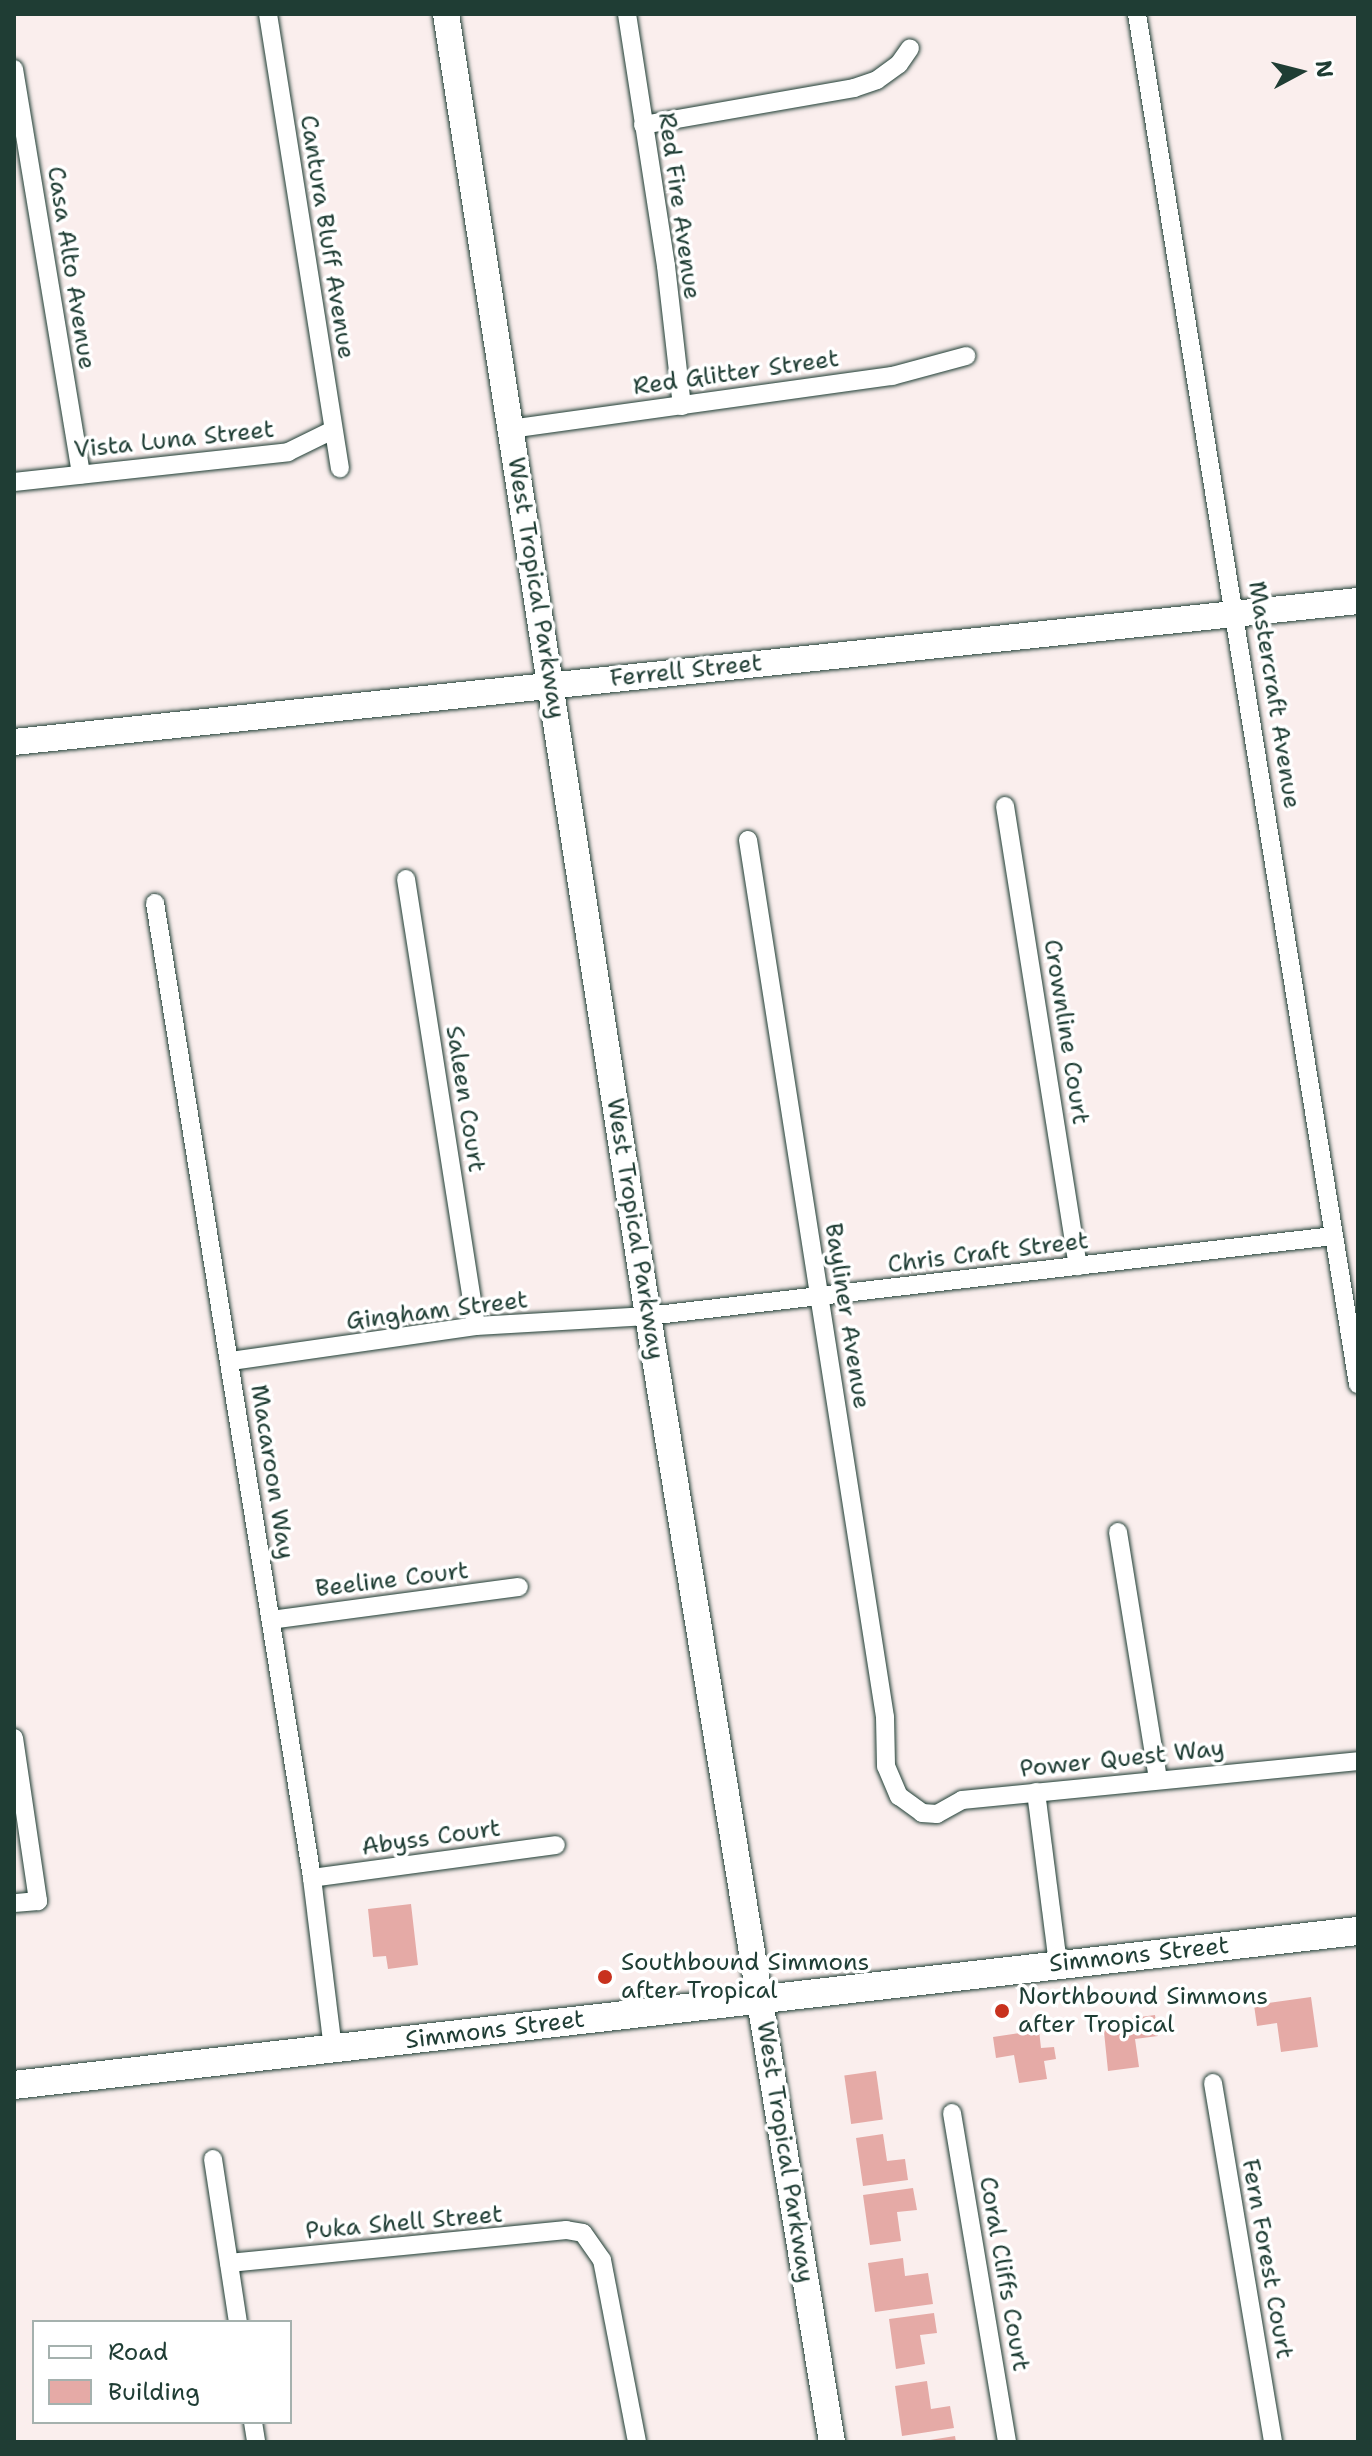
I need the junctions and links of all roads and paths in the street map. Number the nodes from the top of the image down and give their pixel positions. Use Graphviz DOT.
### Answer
graph roads {
  1 [pos="268,14"];
  2 [pos="446,14"];
  3 [pos="627,14"];
  4 [pos="1137,14"];
  5 [pos="910,48"];
  6 [pos="14,69"];
  7 [pos="643,125"];
  8 [pos="966,356"];
  9 [pos="682,406"];
  10 [pos="510,429"];
  11 [pos="333,430"];
  12 [pos="340,468"];
  13 [pos="81,475"];
  14 [pos="14,482"];
  15 [pos="1358,601"];
  16 [pos="1237,614"];
  17 [pos="551,684"];
  18 [pos="14,742"];
  19 [pos="1005,806"];
  20 [pos="748,840"];
  21 [pos="406,879"];
  22 [pos="155,903"];
  23 [pos="1333,1236"];
  24 [pos="1078,1266"];
  25 [pos="820,1297"];
  26 [pos="648,1316"];
  27 [pos="476,1326"];
  28 [pos="231,1361"];
  29 [pos="1358,1384"];
  30 [pos="1118,1532"];
  31 [pos="519,1587"];
  32 [pos="271,1620"];
  33 [pos="14,1738"];
  34 [pos="1358,1761"];
  35 [pos="1158,1779"];
  36 [pos="1036,1792"];
  37 [pos="899,1796"];
  38 [pos="556,1845"];
  39 [pos="312,1878"];
  40 [pos="14,1903"];
  41 [pos="1358,1931"];
  42 [pos="1058,1964"];
  43 [pos="761,2000"];
  44 [pos="333,2049"];
  45 [pos="1213,2083"];
  46 [pos="14,2085"];
  47 [pos="952,2113"];
  48 [pos="213,2159"];
  49 [pos="229,2263"];
  50 [pos="238,2320"];
  51 [pos="637,2442"];
  52 [pos="832,2442"];
  53 [pos="1007,2442"];
  54 [pos="1273,2442"];
  1 -- 11 [label="street, Cantura Bluff Avenue"];
  2 -- 10 [label="main road, West Tropical Parkway"];
  3 -- 7 [label="street, Red Fire Avenue"];
  4 -- 16 [label="street, Mastercraft Avenue"];
  5 -- 7 [label="street"];
  6 -- 13 [label="street, Casa Alto Avenue"];
  7 -- 9 [label="street, Red Fire Avenue"];
  8 -- 9 [label="street, Red Glitter Street"];
  9 -- 10 [label="street, Red Glitter Street"];
  10 -- 17 [label="main road, West Tropical Parkway"];
  11 -- 12 [label="street, Cantura Bluff Avenue"];
  11 -- 13 [label="street, Vista Luna Street"];
  13 -- 14 [label="street, Vista Luna Street"];
  15 -- 16 [label="main road, Ferrell Street"];
  16 -- 17 [label="main road, Ferrell Street"];
  16 -- 23 [label="street, Mastercraft Avenue"];
  17 -- 18 [label="main road, Ferrell Street"];
  17 -- 26 [label="main road, West Tropical Parkway"];
  19 -- 24 [label="street, Crownline Court"];
  20 -- 25 [label="street, Bayliner Avenue"];
  21 -- 27 [label="street, Saleen Court"];
  22 -- 28 [label="street, Macaroon Way"];
  23 -- 24 [label="street, Chris Craft Street"];
  23 -- 29 [label="street, Mastercraft Avenue"];
  24 -- 25 [label="street, Chris Craft Street"];
  25 -- 26 [label="street, Chris Craft Street"];
  25 -- 37 [label="street, Bayliner Avenue"];
  26 -- 27 [label="street, Gingham Street"];
  26 -- 43 [label="main road, West Tropical Parkway"];
  27 -- 28 [label="street, Gingham Street"];
  28 -- 32 [label="street, Macaroon Way"];
  30 -- 35 [label="street"];
  31 -- 32 [label="street, Beeline Court"];
  32 -- 39 [label="street, Macaroon Way"];
  33 -- 40 [label="street"];
  34 -- 35 [label="street, Power Quest Way"];
  35 -- 36 [label="street, Power Quest Way"];
  36 -- 37 [label="street, Power Quest Way"];
  36 -- 42 [label="street"];
  38 -- 39 [label="street, Abyss Court"];
  39 -- 44 [label="street, Macaroon Way"];
  41 -- 42 [label="main road, Simmons Street"];
  42 -- 43 [label="main road, Simmons Street"];
  43 -- 44 [label="main road, Simmons Street"];
  43 -- 52 [label="main road, West Tropical Parkway"];
  44 -- 46 [label="main road, Simmons Street"];
  45 -- 54 [label="street, Fern Forest Court"];
  47 -- 53 [label="street, Coral Cliffs Court"];
  48 -- 49 [label="street"];
  49 -- 50 [label="street"];
  49 -- 51 [label="street, Puka Shell Street"];
}
